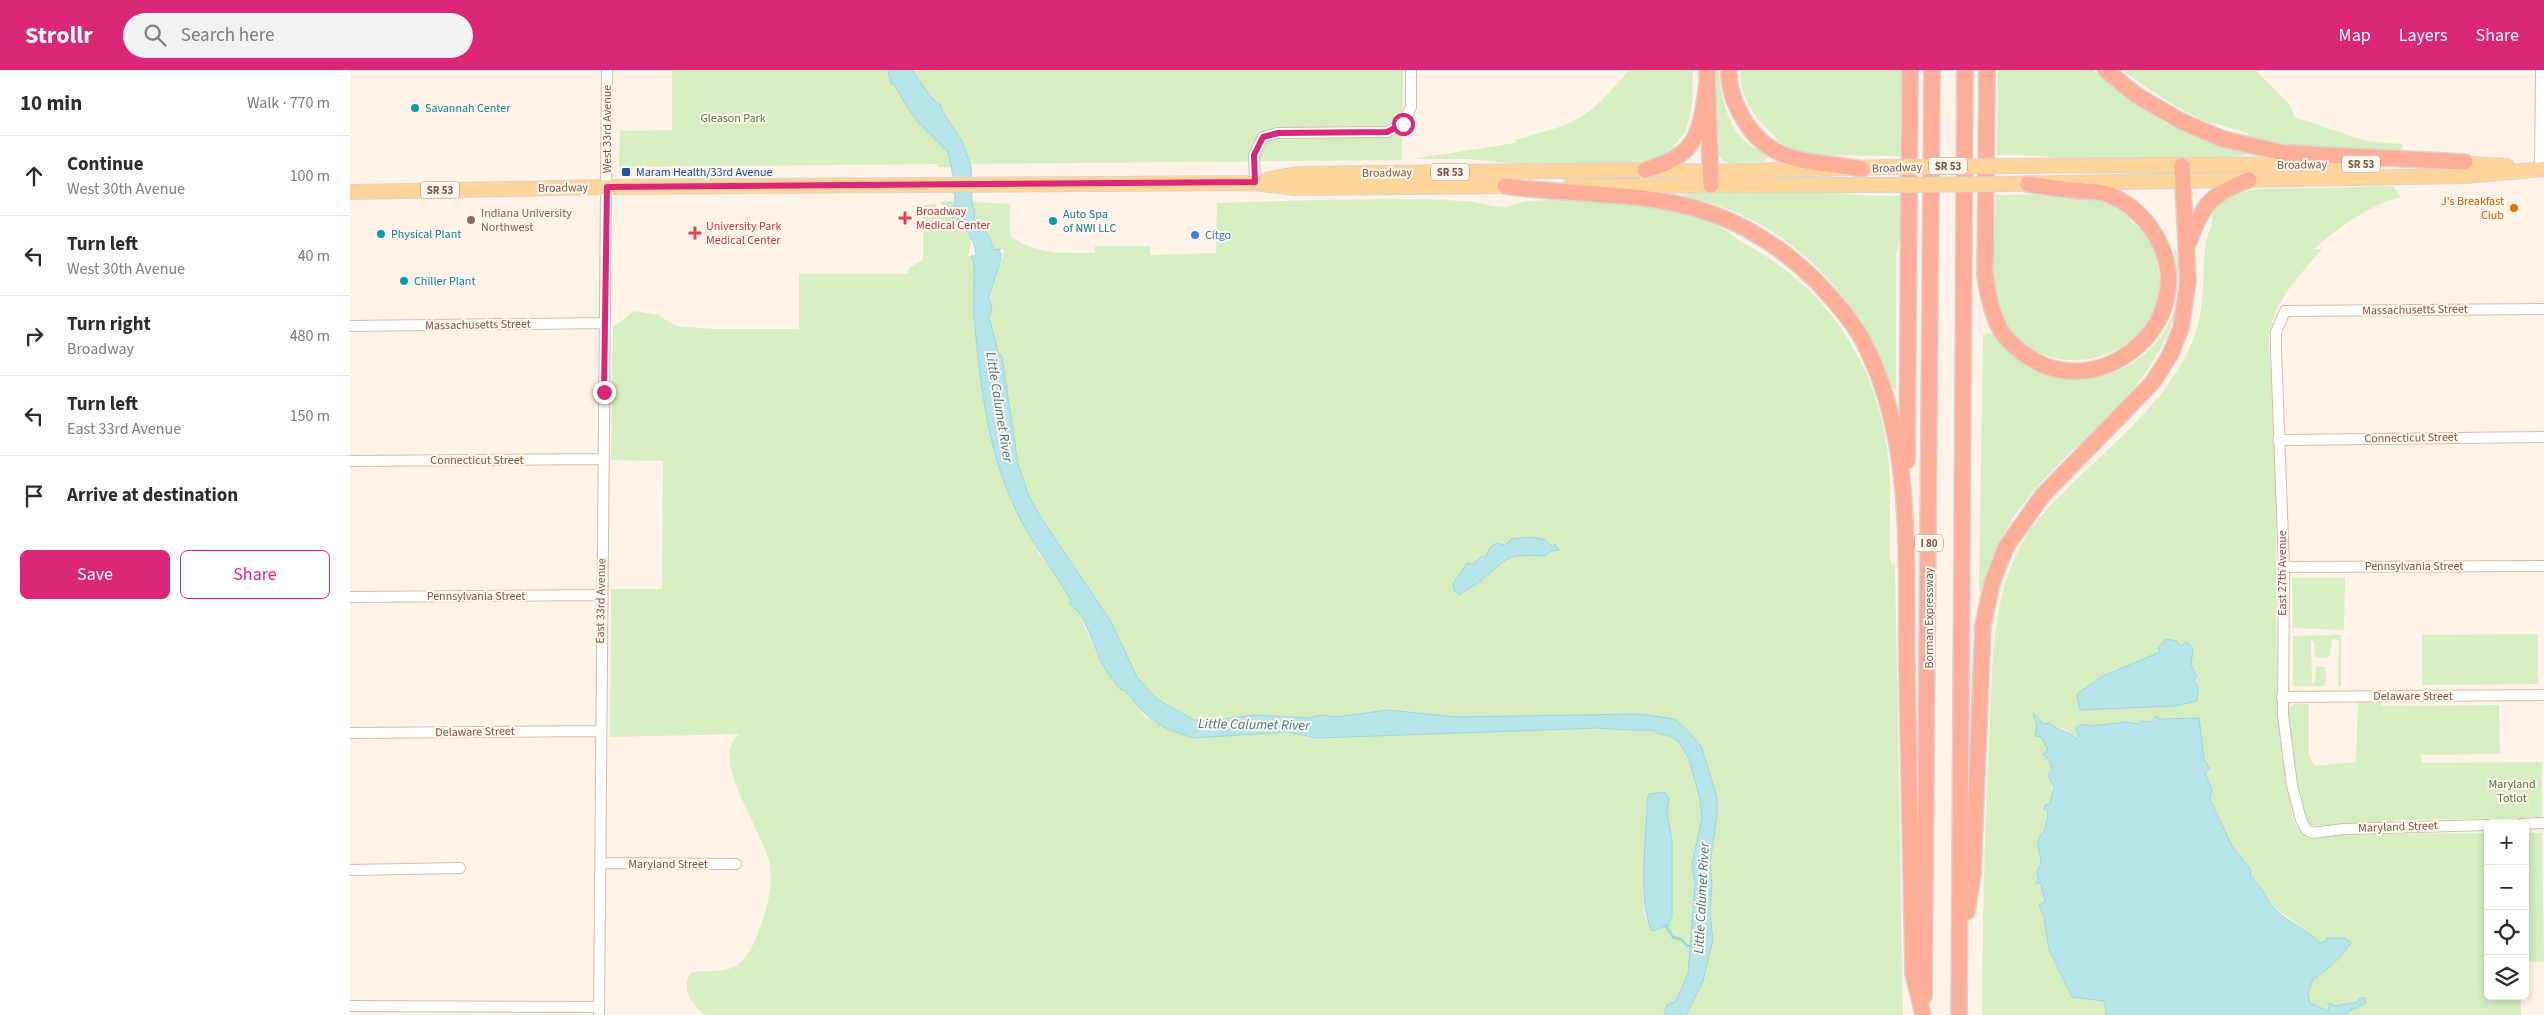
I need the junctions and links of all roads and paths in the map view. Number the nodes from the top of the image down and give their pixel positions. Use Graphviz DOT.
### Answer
graph roads {
  1 [pos="607,70"];
  2 [pos="1411,70"];
  3 [pos="1729,70"];
  4 [pos="1910,70"];
  5 [pos="1932,70"];
  6 [pos="1965,70"];
  7 [pos="1987,70"];
  8 [pos="2106,70"];
  9 [pos="2541,70"];
  10 [pos="1707,77"];
  11 [pos="2465,162"];
  12 [pos="1862,169"];
  13 [pos="2542,169"];
  14 [pos="1645,170"];
  15 [pos="2183,174"];
  16 [pos="1710,178"];
  17 [pos="2248,180"];
  18 [pos="1255,182"];
  19 [pos="2028,184"];
  20 [pos="1505,186"];
  21 [pos="607,187"];
  22 [pos="350,192"];
  23 [pos="2187,248"];
  24 [pos="2544,309"];
  25 [pos="2285,311"];
  26 [pos="605,323"];
  27 [pos="350,326"];
  28 [pos="2544,437"];
  29 [pos="2278,440"];
  30 [pos="603,459"];
  31 [pos="350,461"];
  32 [pos="1906,541"];
  33 [pos="2544,566"];
  34 [pos="2284,567"];
  35 [pos="601,595"];
  36 [pos="350,597"];
  37 [pos="2544,694"];
  38 [pos="2282,697"];
  39 [pos="601,731"];
  40 [pos="350,733"];
  41 [pos="2544,823"];
  42 [pos="2484,824"];
  43 [pos="2529,824"];
  44 [pos="2309,832"];
  45 [pos="600,863"];
  46 [pos="736,864"];
  47 [pos="460,868"];
  48 [pos="350,870"];
  49 [pos="1959,960"];
  50 [pos="350,1006"];
  51 [pos="599,1011"];
  52 [pos="1923,1015"];
  53 [pos="1958,1015"];
  1 -- 21 [label="street, West 33rd Avenue"];
  2 -- 18 [label="street"];
  3 -- 12 [label="highway"];
  4 -- 32 [label="highway"];
  5 -- 52 [label="highway, Borman Expressway / I 80"];
  6 -- 49 [label="highway, I 80"];
  7 -- 19 [label="highway"];
  8 -- 11 [label="highway"];
  9 -- 13 [label="street"];
  10 -- 14 [label="highway"];
  10 -- 16 [label="highway"];
  11 -- 13 [label="main road, Broadway / SR 53"];
  11 -- 15 [label="main road, Broadway / SR 53"];
  12 -- 15 [label="main road, Broadway / SR 53, bridge"];
  12 -- 16 [label="main road, Broadway / SR 53"];
  13 -- 17 [label="main road, Broadway / SR 53"];
  14 -- 16 [label="main road, Broadway / SR 53"];
  14 -- 18 [label="main road, Broadway / SR 53"];
  15 -- 17 [label="main road, Broadway / SR 53"];
  15 -- 19 [label="main road, Broadway / SR 53"];
  15 -- 23 [label="highway"];
  16 -- 19 [label="main road, Broadway / SR 53, bridge"];
  16 -- 20 [label="main road, Broadway / SR 53"];
  17 -- 23 [label="highway"];
  18 -- 20 [label="main road, Broadway / SR 53"];
  18 -- 21 [label="main road, Broadway / SR 53"];
  20 -- 32 [label="highway"];
  21 -- 22 [label="main road, Broadway / SR 53"];
  21 -- 26 [label="street, East 33rd Avenue"];
  23 -- 49 [label="highway"];
  24 -- 25 [label="street, Massachusetts Street"];
  25 -- 29 [label="street, East 27th Avenue"];
  26 -- 27 [label="street, Massachusetts Street"];
  26 -- 30 [label="street, East 33rd Avenue"];
  28 -- 29 [label="street, Connecticut Street"];
  29 -- 34 [label="street, East 27th Avenue"];
  30 -- 31 [label="street, Connecticut Street"];
  30 -- 35 [label="street, East 33rd Avenue"];
  32 -- 52 [label="highway"];
  33 -- 34 [label="street, Pennsylvania Street"];
  34 -- 38 [label="street, East 27th Avenue"];
  35 -- 36 [label="street, Pennsylvania Street"];
  35 -- 39 [label="street, East 33rd Avenue"];
  37 -- 38 [label="street, Delaware Street"];
  38 -- 44 [label="street, East 27th Avenue"];
  39 -- 40 [label="street, Delaware Street"];
  39 -- 45 [label="street, East 33rd Avenue"];
  41 -- 43 [label="street"];
  42 -- 44 [label="street, Maryland Street"];
  45 -- 46 [label="street, Maryland Street"];
  45 -- 51 [label="street, East 33rd Avenue"];
  47 -- 48 [label="street"];
  49 -- 53 [label="highway, I 80"];
  50 -- 51 [label="street"];
}
